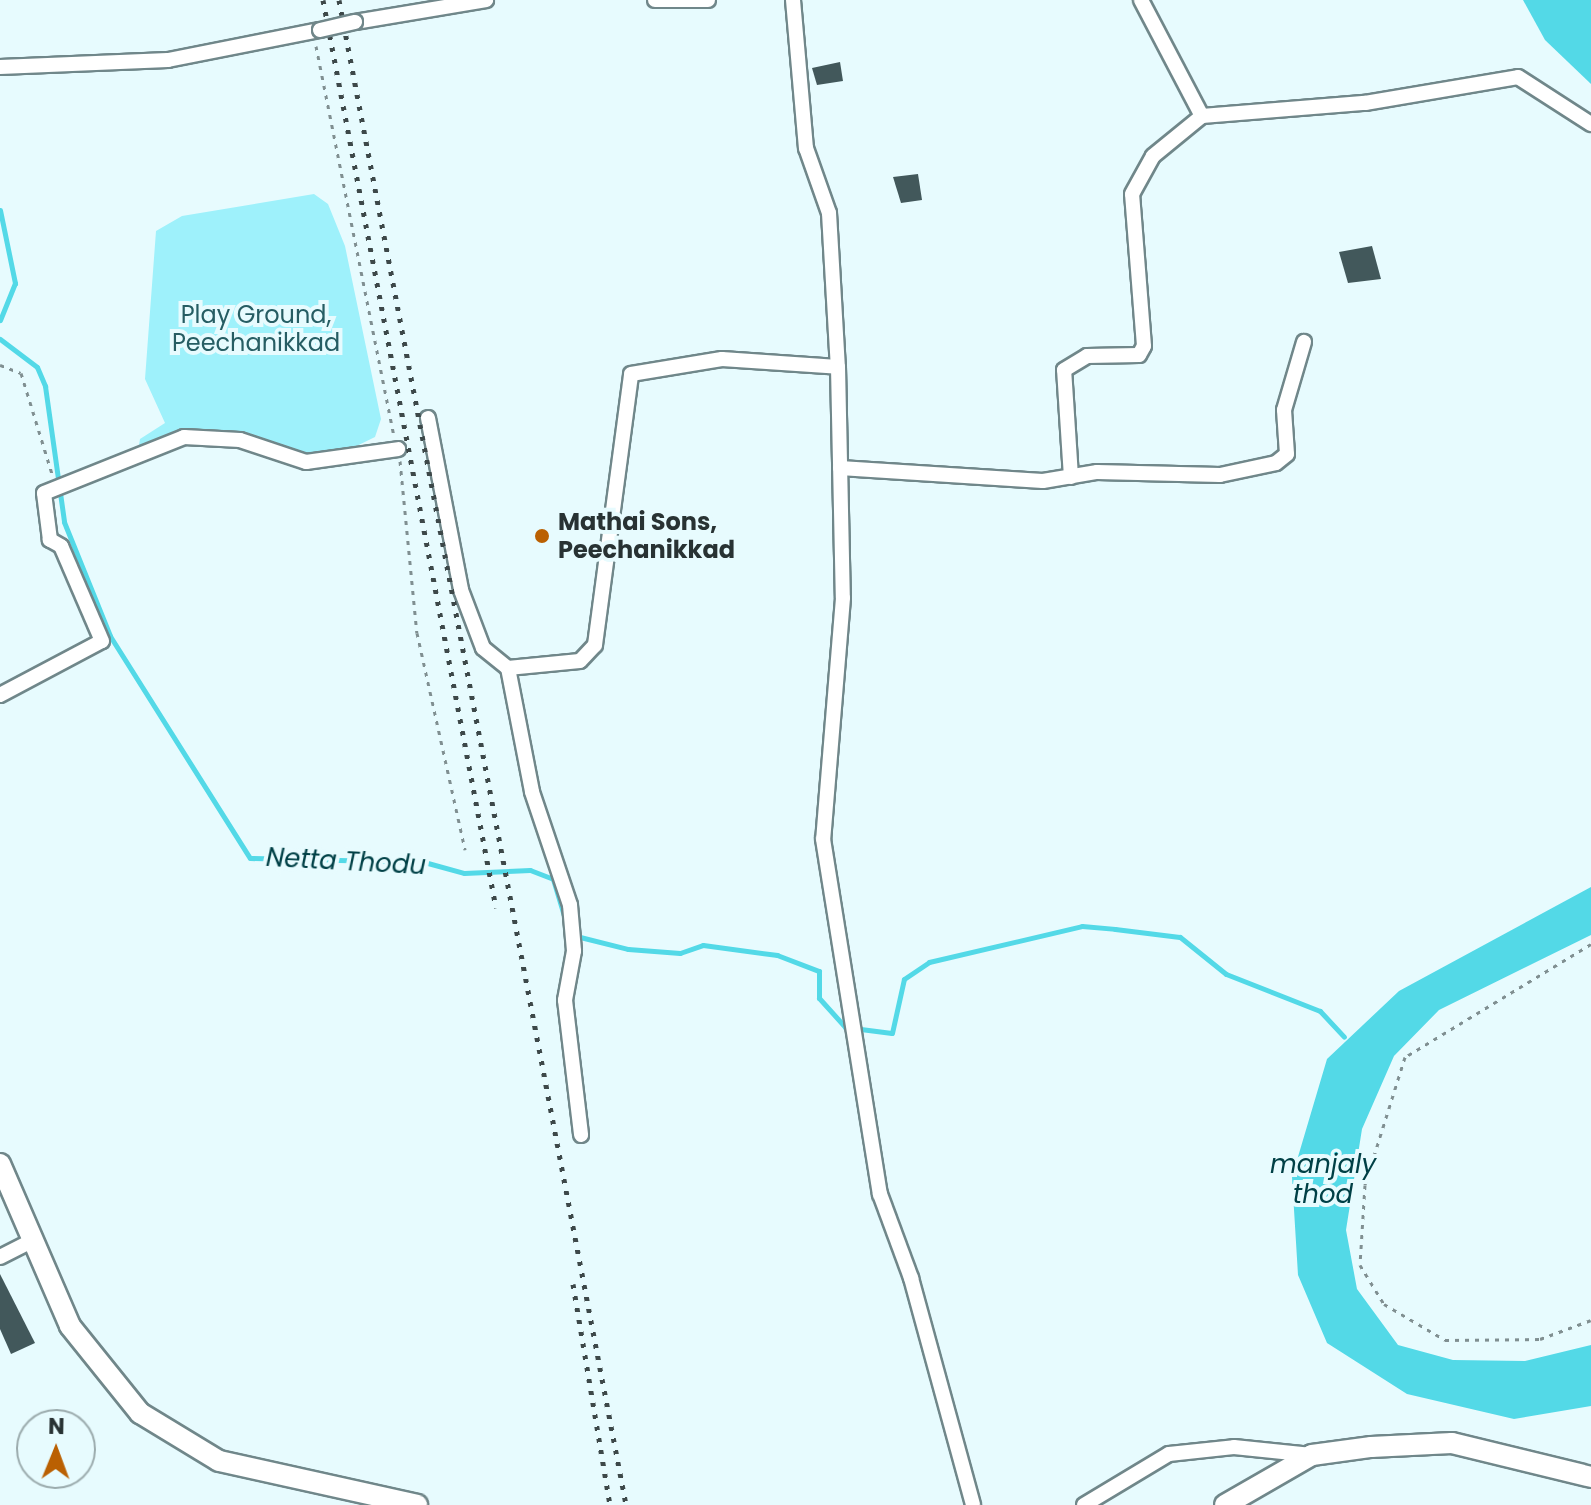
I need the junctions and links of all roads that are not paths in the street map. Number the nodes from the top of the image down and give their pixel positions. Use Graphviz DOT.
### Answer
graph roads {
  1 [pos="486,0"];
  2 [pos="655,0"];
  3 [pos="708,0"];
  4 [pos="793,0"];
  5 [pos="1141,0"];
  6 [pos="0,67"];
  7 [pos="1202,116"];
  8 [pos="1591,124"];
  9 [pos="1304,342"];
  10 [pos="838,367"];
  11 [pos="428,418"];
  12 [pos="398,449"];
  13 [pos="840,468"];
  14 [pos="1071,477"];
  15 [pos="508,668"];
  16 [pos="0,695"];
  17 [pos="581,1135"];
  18 [pos="0,1164"];
  19 [pos="33,1240"];
  20 [pos="0,1257"];
  21 [pos="1312,1455"];
  22 [pos="1591,1477"];
  23 [pos="417,1505"];
  24 [pos="973,1505"];
  25 [pos="1084,1505"];
  26 [pos="1225,1505"];
  1 -- 6 [label="street, bridge"];
  2 -- 3 [label="street"];
  4 -- 10 [label="street"];
  5 -- 7 [label="street"];
  7 -- 8 [label="street"];
  7 -- 14 [label="street"];
  9 -- 14 [label="street"];
  10 -- 13 [label="street"];
  10 -- 15 [label="street"];
  11 -- 15 [label="street"];
  12 -- 16 [label="street"];
  13 -- 14 [label="street"];
  13 -- 24 [label="street"];
  15 -- 17 [label="street"];
  18 -- 19 [label="main road"];
  19 -- 20 [label="street"];
  19 -- 23 [label="main road"];
  21 -- 22 [label="main road"];
  21 -- 25 [label="street"];
  21 -- 26 [label="main road"];
}
